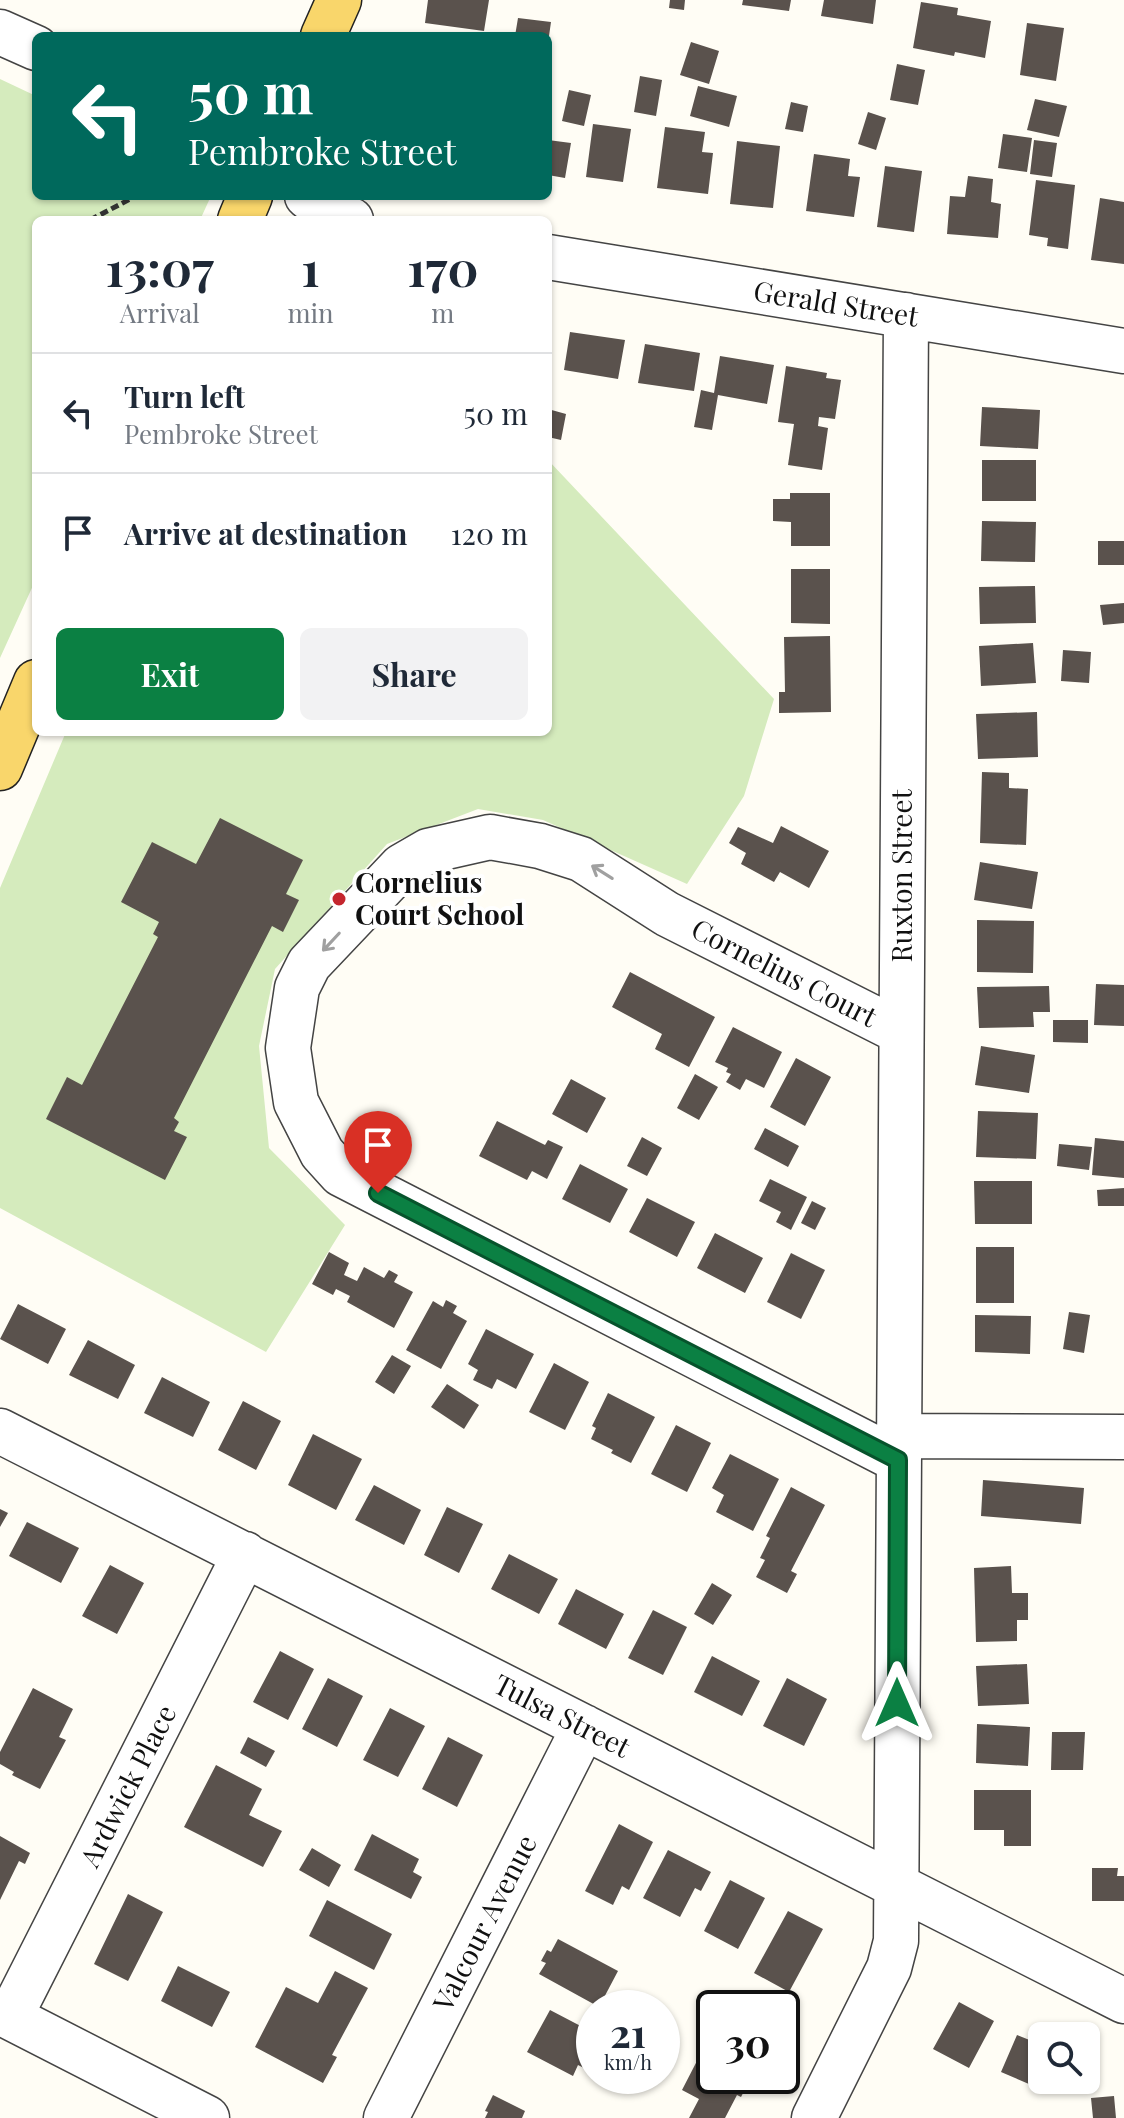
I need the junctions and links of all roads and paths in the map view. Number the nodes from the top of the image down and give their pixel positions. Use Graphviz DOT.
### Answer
graph roads {
  1 [pos="339,0"];
  2 [pos="0,32"];
  3 [pos="325,32"];
  4 [pos="32,46"];
  5 [pos="128,200"];
  6 [pos="312,200"];
  7 [pos="98,216"];
  8 [pos="340,216"];
  9 [pos="552,258"];
  10 [pos="906,315"];
  11 [pos="1124,351"];
  12 [pos="32,692"];
  13 [pos="0,768"];
  14 [pos="901,1032"];
  15 [pos="0,1431"];
  16 [pos="1124,1437"];
  17 [pos="898,1448"];
  18 [pos="245,1554"];
  19 [pos="584,1727"];
  20 [pos="896,1885"];
  21 [pos="1124,2001"];
  22 [pos="5,2015"];
  23 [pos="207,2118"];
  24 [pos="386,2118"];
  25 [pos="814,2118"];
  1 -- 3 [label="main road"];
  2 -- 4 [label="street"];
  5 -- 7 [label="path"];
  6 -- 8 [label="street"];
  9 -- 10 [label="street, Gerald Street"];
  10 -- 11 [label="street, Gerald Street"];
  10 -- 14 [label="street, Ruxton Street"];
  12 -- 13 [label="main road"];
  14 -- 17 [label="street, Ruxton Street"];
  14 -- 17 [label="street, Cornelius Court, one-way"];
  15 -- 18 [label="street, Tulsa Street"];
  16 -- 17 [label="street"];
  17 -- 20 [label="street, Ruxton Street"];
  18 -- 19 [label="street, Tulsa Street"];
  18 -- 22 [label="street, Ardwick Place"];
  19 -- 20 [label="street, Tulsa Street"];
  19 -- 24 [label="street, Valcour Avenue"];
  20 -- 21 [label="street, Tulsa Street"];
  20 -- 25 [label="street, Ruxton Street"];
  22 -- 23 [label="street"];
}
